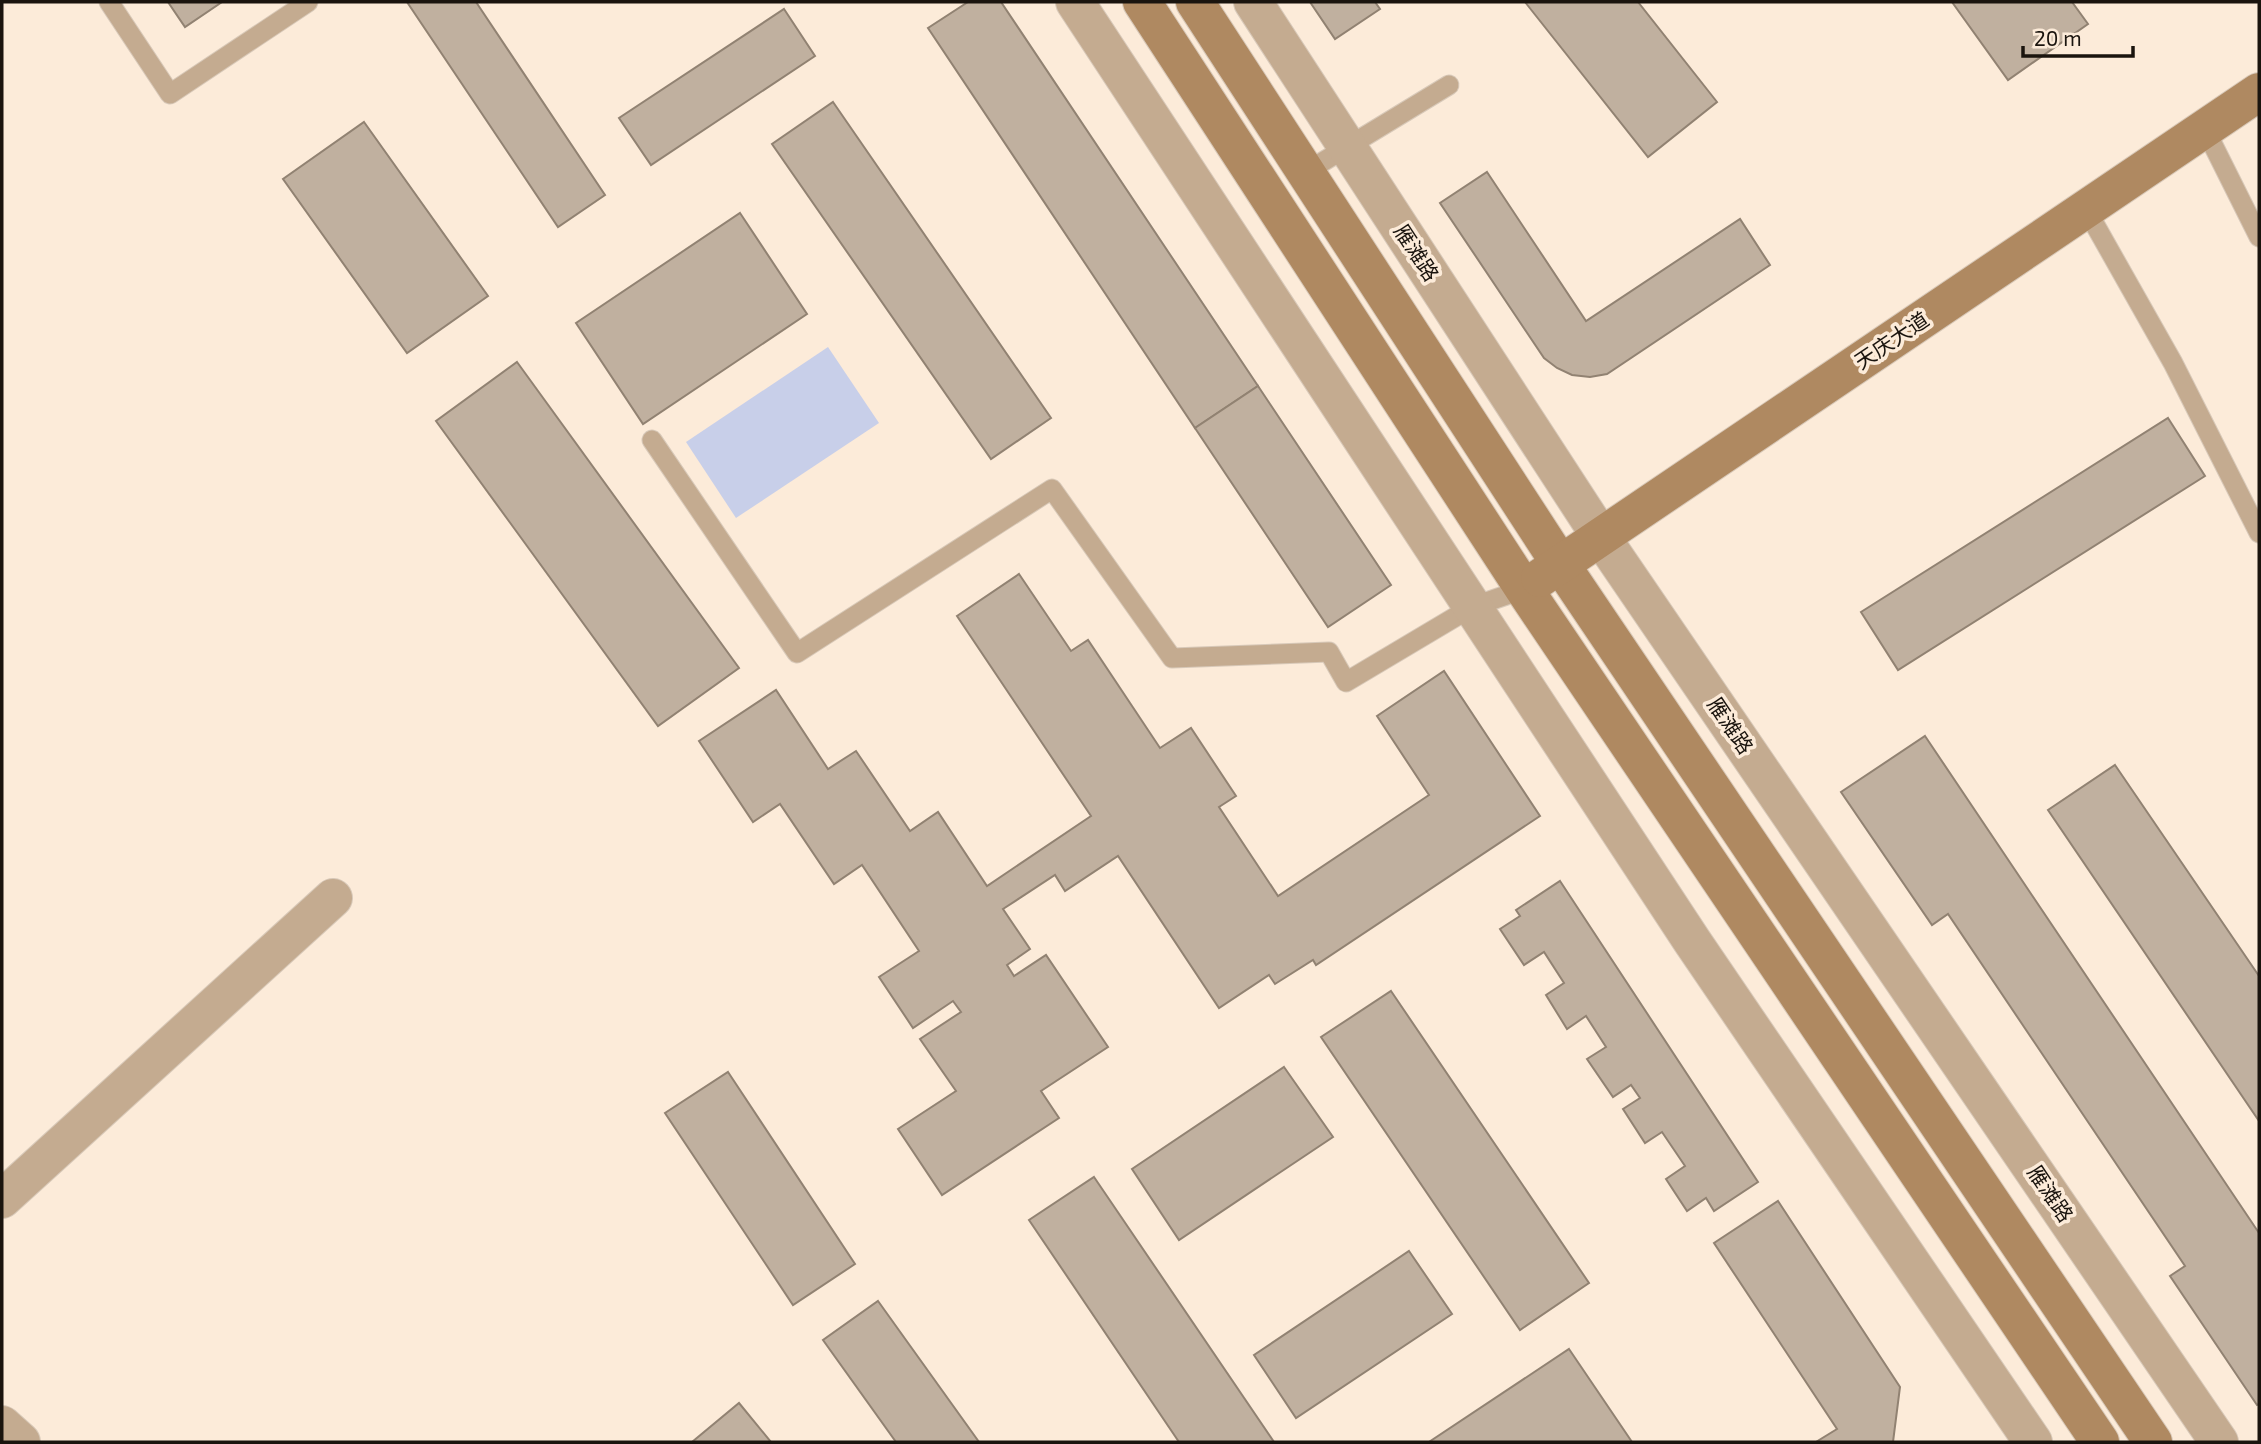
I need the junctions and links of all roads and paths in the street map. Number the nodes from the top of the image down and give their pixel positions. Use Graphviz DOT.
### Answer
graph roads {
  1 [pos="109,2"];
  2 [pos="308,2"];
  3 [pos="1075,2"];
  4 [pos="1142,2"];
  5 [pos="1195,2"];
  6 [pos="1253,2"];
  7 [pos="1449,85"];
  8 [pos="2259,92"];
  9 [pos="2205,129"];
  10 [pos="1347,147"];
  11 [pos="1306,173"];
  12 [pos="2086,209"];
  13 [pos="2259,237"];
  14 [pos="652,440"];
  15 [pos="2259,533"];
  16 [pos="1601,537"];
  17 [pos="1561,565"];
  18 [pos="1524,589"];
  19 [pos="1472,607"];
  20 [pos="333,898"];
  21 [pos="2,1199"];
  22 [pos="2,1425"];
  23 [pos="21,1442"];
  24 [pos="2033,1442"];
  25 [pos="2100,1442"];
  26 [pos="2153,1442"];
  27 [pos="2219,1442"];
  1 -- 2 [label="lane"];
  3 -- 19 [label="street"];
  4 -- 18 [label="main road"];
  5 -- 11 [label="main road"];
  6 -- 10 [label="street, 雁滩路"];
  7 -- 10 [label="lane"];
  8 -- 9 [label="main road, 天庆大道"];
  9 -- 12 [label="main road, 天庆大道"];
  9 -- 13 [label="lane"];
  10 -- 11 [label="lane"];
  10 -- 16 [label="street, 雁滩路"];
  11 -- 17 [label="main road"];
  12 -- 15 [label="lane"];
  12 -- 16 [label="main road, 天庆大道"];
  14 -- 19 [label="lane"];
  16 -- 17 [label="main road, 天庆大道"];
  16 -- 27 [label="street, 雁滩路"];
  17 -- 18 [label="main road, 天庆大道"];
  17 -- 26 [label="main road"];
  18 -- 19 [label="lane"];
  18 -- 25 [label="main road"];
  19 -- 24 [label="street"];
  20 -- 21 [label="street"];
  22 -- 23 [label="street"];
}
